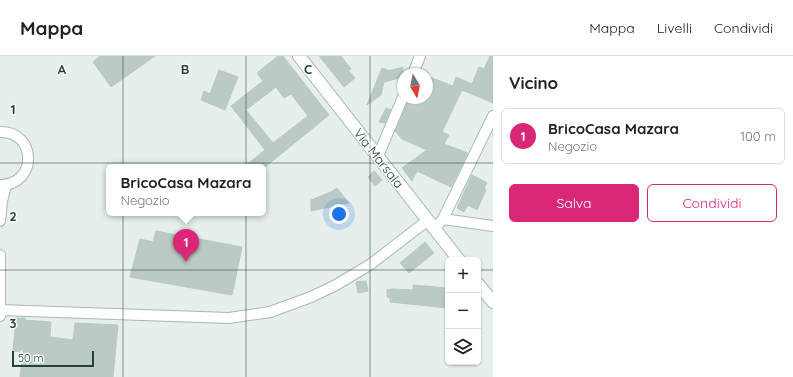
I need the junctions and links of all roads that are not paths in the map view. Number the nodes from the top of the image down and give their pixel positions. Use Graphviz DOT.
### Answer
graph roads {
  1 [pos="299,56"];
  2 [pos="420,56"];
  3 [pos="415,68"];
  4 [pos="400,104"];
  5 [pos="493,116"];
  6 [pos="0,132"];
  7 [pos="378,156"];
  8 [pos="3,185"];
  9 [pos="443,219"];
  10 [pos="0,220"];
  11 [pos="431,224"];
  12 [pos="493,226"];
  13 [pos="0,255"];
  14 [pos="458,257"];
  15 [pos="481,288"];
  16 [pos="493,302"];
  17 [pos="0,310"];
  18 [pos="0,316"];
  1 -- 7 [label="main road, Via Marsala"];
  2 -- 3 [label="street"];
  4 -- 7 [label="street"];
  5 -- 9 [label="street"];
  6 -- 8 [label="street"];
  7 -- 11 [label="main road, Via Marsala"];
  8 -- 10 [label="street"];
  9 -- 11 [label="street"];
  9 -- 12 [label="street"];
  11 -- 14 [label="main road, Via Marsala"];
  11 -- 17 [label="street"];
  13 -- 17 [label="street"];
  15 -- 16 [label="main road"];
  17 -- 18 [label="street"];
}
